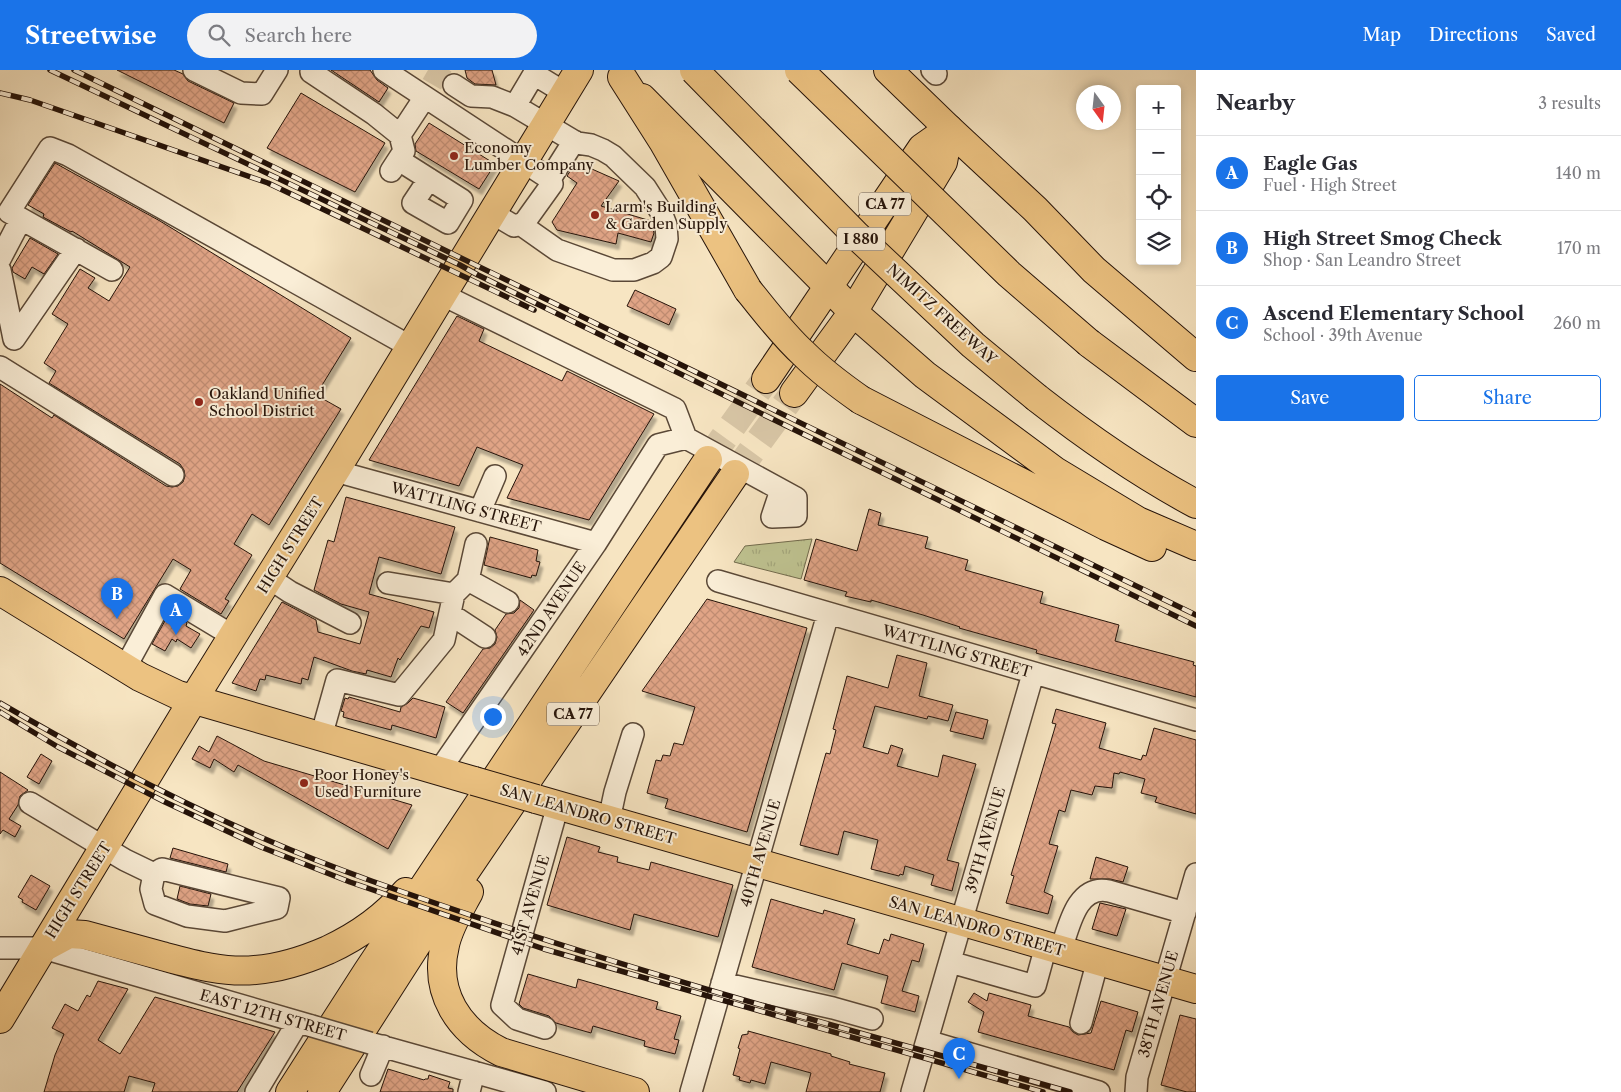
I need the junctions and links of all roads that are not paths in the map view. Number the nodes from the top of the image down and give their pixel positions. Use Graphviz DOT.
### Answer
graph roads {
  1 [pos="194,70"];
  2 [pos="277,70"];
  3 [pos="313,70"];
  4 [pos="384,70"];
  5 [pos="579,70"];
  6 [pos="694,70"];
  7 [pos="799,70"];
  8 [pos="888,70"];
  9 [pos="535,72"];
  10 [pos="619,74"];
  11 [pos="454,85"];
  12 [pos="565,93"];
  13 [pos="425,97"];
  14 [pos="515,106"];
  15 [pos="546,124"];
  16 [pos="949,129"];
  17 [pos="400,135"];
  18 [pos="574,141"];
  19 [pos="523,162"];
  20 [pos="429,179"];
  21 [pos="550,179"];
  22 [pos="492,213"];
  23 [pos="21,219"];
  24 [pos="520,224"];
  25 [pos="76,249"];
  26 [pos="0,259"];
  27 [pos="0,270"];
  28 [pos="112,270"];
  29 [pos="829,287"];
  30 [pos="442,295"];
  31 [pos="853,312"];
  32 [pos="411,347"];
  33 [pos="1196,357"];
  34 [pos="0,367"];
  35 [pos="766,379"];
  36 [pos="794,393"];
  37 [pos="1196,423"];
  38 [pos="686,438"];
  39 [pos="708,460"];
  40 [pos="336,471"];
  41 [pos="735,474"];
  42 [pos="173,475"];
  43 [pos="495,476"];
  44 [pos="781,490"];
  45 [pos="1196,504"];
  46 [pos="480,511"];
  47 [pos="596,543"];
  48 [pos="476,544"];
  49 [pos="1196,546"];
  50 [pos="1196,565"];
  51 [pos="269,578"];
  52 [pos="718,581"];
  53 [pos="388,583"];
  54 [pos="1,595"];
  55 [pos="457,596"];
  56 [pos="508,602"];
  57 [pos="828,614"];
  58 [pos="350,624"];
  59 [pos="233,636"];
  60 [pos="485,636"];
  61 [pos="125,668"];
  62 [pos="1033,674"];
  63 [pos="193,700"];
  64 [pos="1196,720"];
  65 [pos="633,734"];
  66 [pos="525,735"];
  67 [pos="321,737"];
  68 [pos="547,753"];
  69 [pos="439,771"];
  70 [pos="547,802"];
  71 [pos="30,803"];
  72 [pos="609,820"];
  73 [pos="105,848"];
  74 [pos="757,862"];
  75 [pos="154,874"];
  76 [pos="1194,885"];
  77 [pos="1185,913"];
  78 [pos="961,921"];
  79 [pos="0,948"];
  80 [pos="43,948"];
  81 [pos="1053,948"];
  82 [pos="1098,960"];
  83 [pos="950,962"];
  84 [pos="1166,980"];
  85 [pos="722,983"];
  86 [pos="1196,989"];
  87 [pos="0,1020"];
  88 [pos="872,1020"];
  89 [pos="1081,1023"];
  90 [pos="305,1024"];
  91 [pos="545,1028"];
  92 [pos="927,1042"];
  93 [pos="376,1044"];
  94 [pos="370,1075"];
  95 [pos="472,1082"];
  96 [pos="1136,1085"];
  97 [pos="256,1092"];
  98 [pos="290,1092"];
  99 [pos="322,1092"];
  100 [pos="545,1092"];
  101 [pos="635,1092"];
  102 [pos="691,1092"];
  103 [pos="912,1092"];
  104 [pos="1099,1092"];
  1 -- 2 [label="street"];
  3 -- 17 [label="street"];
  4 -- 13 [label="street"];
  5 -- 12 [label="main road, HIGH STREET"];
  6 -- 45 [label="main road, NIMITZ FREEWAY / I 880, bridge"];
  7 -- 37 [label="main road, bridge"];
  8 -- 16 [label="main road"];
  9 -- 12 [label="street"];
  9 -- 14 [label="street"];
  10 -- 29 [label="main road"];
  10 -- 50 [label="main road, bridge"];
  11 -- 14 [label="street"];
  12 -- 15 [label="main road, HIGH STREET"];
  13 -- 17 [label="street"];
  13 -- 19 [label="street"];
  14 -- 15 [label="street"];
  15 -- 18 [label="street"];
  15 -- 19 [label="main road, HIGH STREET"];
  16 -- 29 [label="main road, CA 77"];
  16 -- 31 [label="main road, CA 77"];
  16 -- 33 [label="main road"];
  17 -- 20 [label="street"];
  18 -- 21 [label="street"];
  18 -- 24 [label="street"];
  19 -- 21 [label="street"];
  19 -- 22 [label="main road, HIGH STREET"];
  21 -- 24 [label="street"];
  22 -- 24 [label="street"];
  22 -- 30 [label="main road, HIGH STREET"];
  23 -- 25 [label="street"];
  23 -- 26 [label="street"];
  23 -- 32 [label="street"];
  25 -- 27 [label="street"];
  25 -- 28 [label="street"];
  29 -- 31 [label="main road"];
  29 -- 35 [label="main road, CA 77"];
  30 -- 32 [label="main road, HIGH STREET"];
  30 -- 38 [label="street"];
  31 -- 36 [label="main road, CA 77"];
  31 -- 49 [label="main road"];
  32 -- 40 [label="main road, HIGH STREET"];
  34 -- 42 [label="street"];
  38 -- 44 [label="street"];
  38 -- 47 [label="street, 42ND AVENUE"];
  39 -- 66 [label="main road, CA 77"];
  40 -- 46 [label="street, WATTLING STREET"];
  40 -- 51 [label="main road, HIGH STREET"];
  41 -- 68 [label="main road, CA 77"];
  43 -- 46 [label="street"];
  46 -- 47 [label="street, WATTLING STREET"];
  47 -- 69 [label="street, 42ND AVENUE"];
  48 -- 55 [label="street"];
  51 -- 58 [label="street"];
  51 -- 59 [label="main road, HIGH STREET"];
  52 -- 57 [label="street, WATTLING STREET"];
  53 -- 55 [label="street"];
  54 -- 61 [label="main road, SAN LEANDRO STREET"];
  55 -- 56 [label="street"];
  55 -- 60 [label="street"];
  55 -- 67 [label="street"];
  57 -- 62 [label="street, WATTLING STREET"];
  57 -- 74 [label="street, 40TH AVENUE"];
  59 -- 61 [label="street"];
  59 -- 63 [label="main road, HIGH STREET"];
  61 -- 63 [label="main road, SAN LEANDRO STREET"];
  62 -- 64 [label="street, WATTLING STREET"];
  62 -- 78 [label="street, 39TH AVENUE"];
  63 -- 67 [label="main road, SAN LEANDRO STREET"];
  63 -- 73 [label="main road, HIGH STREET"];
  65 -- 72 [label="street"];
  66 -- 80 [label="main road"];
  66 -- 98 [label="main road, CA 77"];
  67 -- 69 [label="main road, SAN LEANDRO STREET"];
  68 -- 99 [label="main road, CA 77"];
  68 -- 101 [label="main road"];
  69 -- 70 [label="main road, SAN LEANDRO STREET, bridge"];
  70 -- 72 [label="main road, SAN LEANDRO STREET"];
  70 -- 91 [label="street, 41ST AVENUE"];
  71 -- 73 [label="street"];
  72 -- 74 [label="main road, SAN LEANDRO STREET"];
  73 -- 75 [label="street"];
  73 -- 80 [label="main road, HIGH STREET"];
  74 -- 78 [label="main road, SAN LEANDRO STREET"];
  74 -- 85 [label="street, 40TH AVENUE"];
  75 -- 75 [label="street"];
  76 -- 77 [label="street, 38TH AVENUE"];
  77 -- 81 [label="street"];
  77 -- 84 [label="street, 38TH AVENUE"];
  78 -- 81 [label="main road, SAN LEANDRO STREET"];
  78 -- 83 [label="street, 39TH AVENUE"];
  79 -- 80 [label="street, EAST 12TH STREET"];
  80 -- 87 [label="main road, HIGH STREET"];
  80 -- 90 [label="street, EAST 12TH STREET"];
  81 -- 82 [label="main road, SAN LEANDRO STREET"];
  81 -- 83 [label="street"];
  82 -- 84 [label="main road, SAN LEANDRO STREET"];
  82 -- 89 [label="street"];
  83 -- 92 [label="street, 39TH AVENUE"];
  84 -- 86 [label="main road, SAN LEANDRO STREET"];
  84 -- 96 [label="street, 38TH AVENUE"];
  85 -- 88 [label="street"];
  85 -- 102 [label="street, 40TH AVENUE"];
  90 -- 93 [label="street, EAST 12TH STREET, bridge"];
  90 -- 97 [label="street"];
  92 -- 103 [label="street, 39TH AVENUE"];
  92 -- 104 [label="street"];
  93 -- 94 [label="street"];
  93 -- 95 [label="street, EAST 12TH STREET"];
  95 -- 100 [label="street, EAST 12TH STREET"];
}
